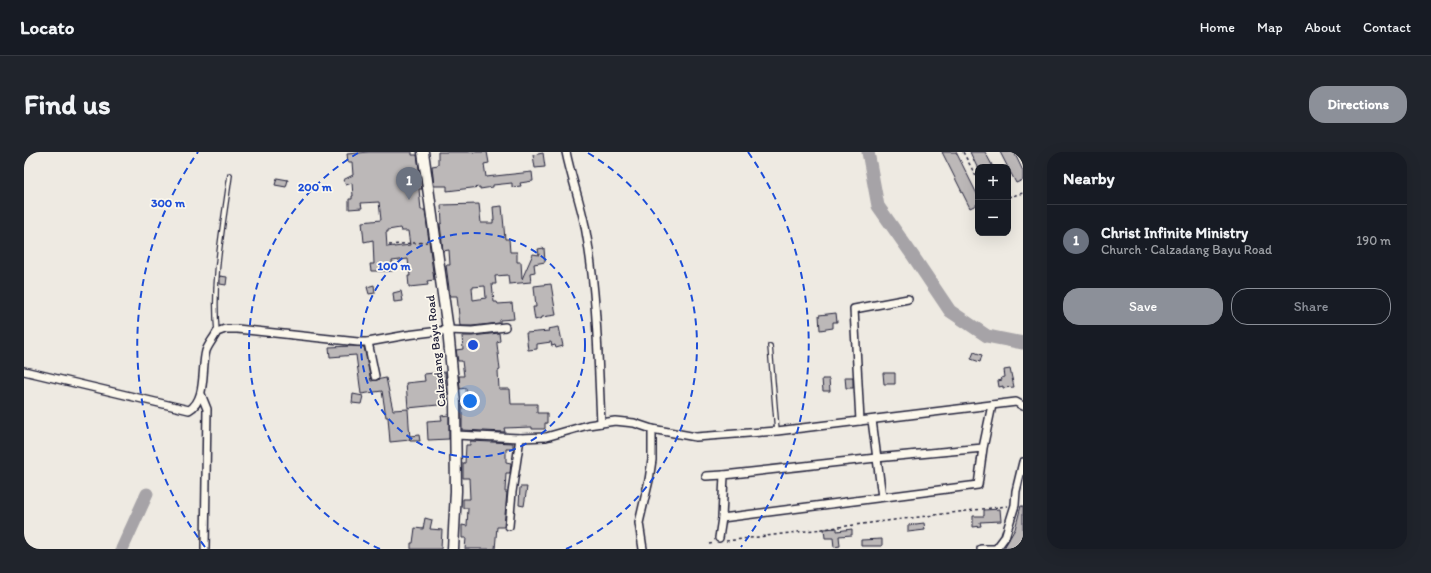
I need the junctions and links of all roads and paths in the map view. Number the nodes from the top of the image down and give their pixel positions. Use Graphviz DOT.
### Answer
graph roads {
  1 [pos="423,152"];
  2 [pos="566,152"];
  3 [pos="963,152"];
  4 [pos="1021,152"];
  5 [pos="1023,156"];
  6 [pos="975,174"];
  7 [pos="230,175"];
  8 [pos="1023,193"];
  9 [pos="1011,196"];
  10 [pos="435,242"];
  11 [pos="389,245"];
  12 [pos="908,299"];
  13 [pos="506,327"];
  14 [pos="448,330"];
  15 [pos="217,332"];
  16 [pos="368,342"];
  17 [pos="770,346"];
  18 [pos="24,371"];
  19 [pos="375,376"];
  20 [pos="200,394"];
  21 [pos="992,405"];
  22 [pos="1023,406"];
  23 [pos="872,420"];
  24 [pos="860,421"];
  25 [pos="601,423"];
  26 [pos="652,428"];
  27 [pos="777,430"];
  28 [pos="455,435"];
  29 [pos="520,438"];
  30 [pos="983,448"];
  31 [pos="876,458"];
  32 [pos="1023,462"];
  33 [pos="724,475"];
  34 [pos="706,476"];
  35 [pos="1020,491"];
  36 [pos="882,497"];
  37 [pos="1015,504"];
  38 [pos="722,518"];
  39 [pos="509,526"];
  40 [pos="720,541"];
  41 [pos="709,544"];
  42 [pos="205,549"];
  43 [pos="453,549"];
  44 [pos="643,549"];
  45 [pos="981,549"];
  46 [pos="996,549"];
  1 -- 10 [label="street, Calzadang Bayu Road"];
  2 -- 25 [label="street"];
  3 -- 6 [label="path"];
  4 -- 5 [label="path"];
  7 -- 15 [label="lane"];
  8 -- 9 [label="path"];
  10 -- 11 [label="path"];
  10 -- 14 [label="street, Calzadang Bayu Road"];
  12 -- 24 [label="street"];
  13 -- 14 [label="street"];
  14 -- 16 [label="street"];
  14 -- 28 [label="street, Calzadang Bayu Road"];
  15 -- 16 [label="street"];
  15 -- 20 [label="street"];
  16 -- 19 [label="street"];
  17 -- 27 [label="lane"];
  18 -- 20 [label="street"];
  20 -- 42 [label="street"];
  21 -- 22 [label="street"];
  21 -- 23 [label="street"];
  21 -- 30 [label="street"];
  23 -- 24 [label="street"];
  23 -- 31 [label="street"];
  24 -- 27 [label="street"];
  25 -- 26 [label="street"];
  25 -- 29 [label="street"];
  26 -- 27 [label="street"];
  26 -- 44 [label="street"];
  28 -- 29 [label="street"];
  28 -- 43 [label="street, Calzadang Bayu Road"];
  29 -- 39 [label="street"];
  30 -- 31 [label="street"];
  30 -- 36 [label="street"];
  31 -- 33 [label="street"];
  31 -- 36 [label="street"];
  32 -- 35 [label="street"];
  33 -- 34 [label="street"];
  33 -- 38 [label="street"];
  35 -- 37 [label="street"];
  36 -- 38 [label="street"];
  37 -- 40 [label="path"];
  37 -- 46 [label="street"];
  38 -- 40 [label="street"];
  40 -- 41 [label="path"];
  45 -- 46 [label="street"];
}
